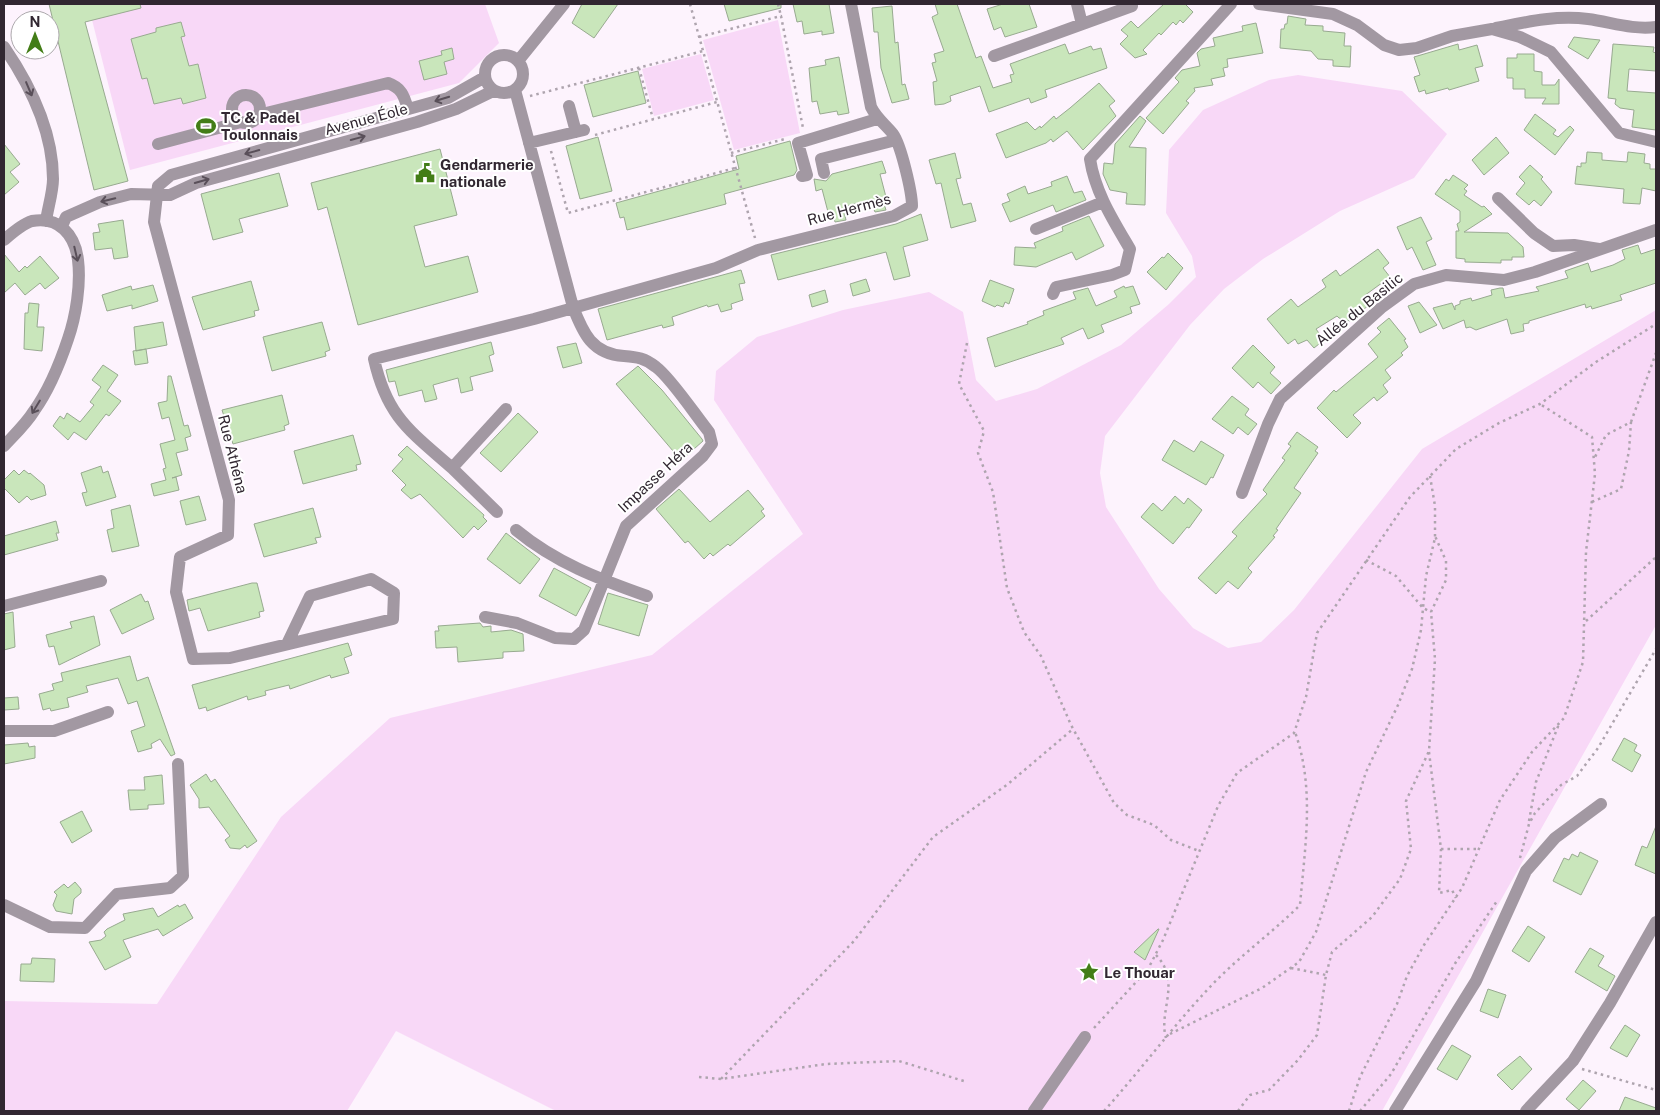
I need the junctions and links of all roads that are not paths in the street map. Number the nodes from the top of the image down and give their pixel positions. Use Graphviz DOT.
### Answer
graph roads {
  1 [pos="564,4"];
  2 [pos="851,4"];
  3 [pos="1078,4"];
  4 [pos="1231,4"];
  5 [pos="1259,4"];
  6 [pos="1132,6"];
  7 [pos="1082,24"];
  8 [pos="1656,27"];
  9 [pos="1492,29"];
  10 [pos="4,47"];
  11 [pos="994,56"];
  12 [pos="518,61"];
  13 [pos="485,77"];
  14 [pos="493,91"];
  15 [pos="516,95"];
  16 [pos="568,106"];
  17 [pos="408,109"];
  18 [pos="258,115"];
  19 [pos="877,119"];
  20 [pos="241,122"];
  21 [pos="896,140"];
  22 [pos="1656,142"];
  23 [pos="529,143"];
  24 [pos="158,144"];
  25 [pos="824,173"];
  26 [pos="802,176"];
  27 [pos="156,195"];
  28 [pos="1498,198"];
  29 [pos="1103,202"];
  30 [pos="46,221"];
  31 [pos="62,226"];
  32 [pos="1036,229"];
  33 [pos="1656,230"];
  34 [pos="4,240"];
  35 [pos="1601,249"];
  36 [pos="1052,294"];
  37 [pos="573,307"];
  38 [pos="506,409"];
  39 [pos="4,446"];
  40 [pos="452,468"];
  41 [pos="1242,493"];
  42 [pos="497,512"];
  43 [pos="516,530"];
  44 [pos="100,581"];
  45 [pos="604,581"];
  46 [pos="647,596"];
  47 [pos="4,606"];
  48 [pos="485,617"];
  49 [pos="287,644"];
  50 [pos="108,712"];
  51 [pos="4,731"];
  52 [pos="178,764"];
  53 [pos="1601,804"];
  54 [pos="4,905"];
  55 [pos="1656,922"];
  56 [pos="1085,1037"];
  57 [pos="1034,1111"];
  58 [pos="1395,1111"];
  59 [pos="1526,1111"];
  1 -- 12 [label="street"];
  2 -- 19 [label="street, Rue Hermès"];
  3 -- 7 [label="street"];
  4 -- 29 [label="street"];
  5 -- 9 [label="street"];
  6 -- 7 [label="street"];
  7 -- 11 [label="street"];
  8 -- 9 [label="street"];
  9 -- 22 [label="street"];
  10 -- 30 [label="street, one-way"];
  12 -- 13 [label="street"];
  12 -- 15 [label="street"];
  13 -- 14 [label="street"];
  13 -- 17 [label="street, Avenue Éole, one-way"];
  14 -- 15 [label="street"];
  27 -- 14 [label="street, Avenue Éole, one-way"];
  15 -- 23 [label="street, Impasse Héra"];
  16 -- 23 [label="street"];
  17 -- 18 [label="street"];
  17 -- 27 [label="street, Avenue Éole, one-way"];
  18 -- 20 [label="street"];
  18 -- 20 [label="street"];
  19 -- 21 [label="street, Rue Hermès"];
  19 -- 26 [label="street"];
  20 -- 24 [label="street"];
  21 -- 25 [label="street"];
  21 -- 37 [label="street, Rue Hermès"];
  23 -- 37 [label="street, Impasse Héra"];
  27 -- 31 [label="street, one-way"];
  27 -- 49 [label="street, Rue Athéna"];
  28 -- 35 [label="street"];
  29 -- 32 [label="street"];
  29 -- 36 [label="street"];
  30 -- 31 [label="street"];
  30 -- 34 [label="street"];
  31 -- 39 [label="street, one-way"];
  33 -- 35 [label="street, Allée du Basilic"];
  35 -- 41 [label="street, Allée du Basilic"];
  37 -- 40 [label="street"];
  37 -- 45 [label="street, Impasse Héra"];
  38 -- 40 [label="street"];
  40 -- 42 [label="street"];
  43 -- 45 [label="street"];
  44 -- 47 [label="street"];
  45 -- 46 [label="street"];
  45 -- 48 [label="street, Impasse Héra"];
  49 -- 49 [label="street, Rue Athéna"];
  50 -- 51 [label="street"];
  52 -- 54 [label="street"];
  53 -- 58 [label="street"];
  55 -- 59 [label="street"];
  56 -- 57 [label="street"];
}
